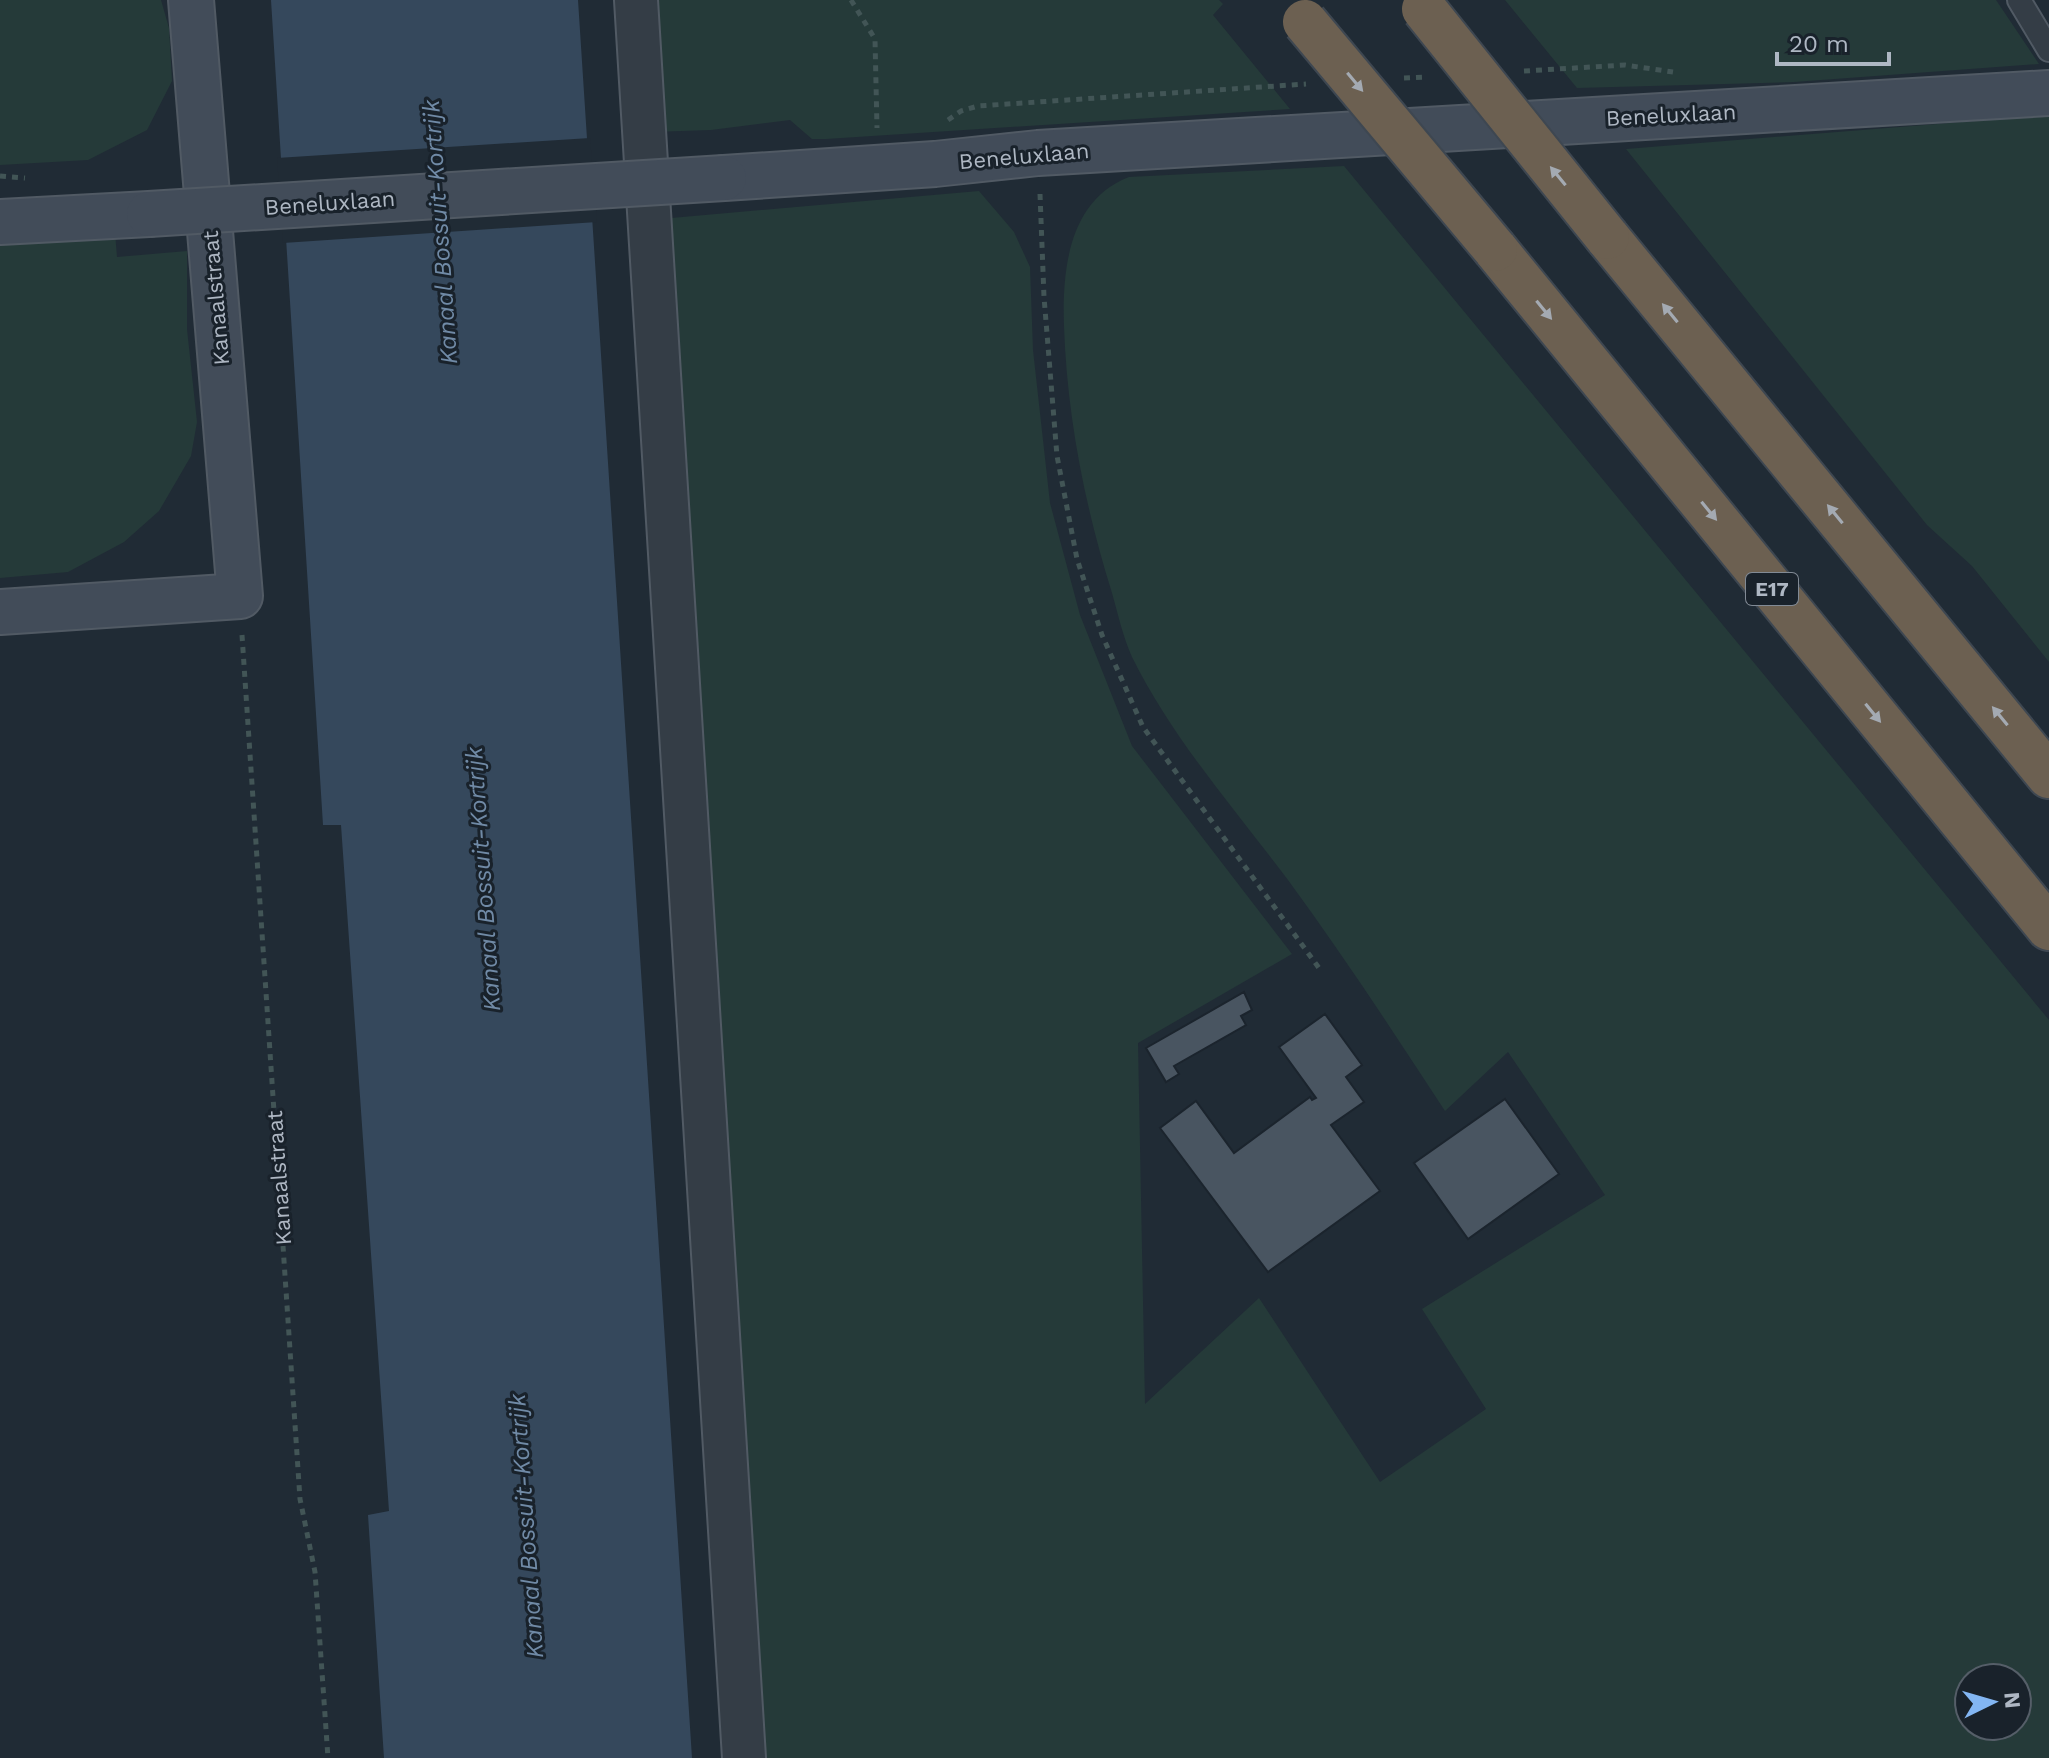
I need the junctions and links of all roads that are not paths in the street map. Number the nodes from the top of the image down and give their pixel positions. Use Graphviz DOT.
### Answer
graph roads {
  1 [pos="191,0"];
  2 [pos="636,0"];
  3 [pos="2019,0"];
  4 [pos="1420,5"];
  5 [pos="1296,11"];
  6 [pos="2049,50"];
  7 [pos="2049,93"];
  8 [pos="0,222"];
  9 [pos="0,612"];
  10 [pos="2049,776"];
  11 [pos="2049,928"];
  12 [pos="744,1758"];
  1 -- 9 [label="street, Kanaalstraat"];
  2 -- 12 [label="street"];
  3 -- 6 [label="lane"];
  10 -- 4 [label="highway, one-way, bridge"];
  5 -- 11 [label="highway, E17, one-way, bridge"];
  7 -- 8 [label="street, Beneluxlaan, bridge"];
}
